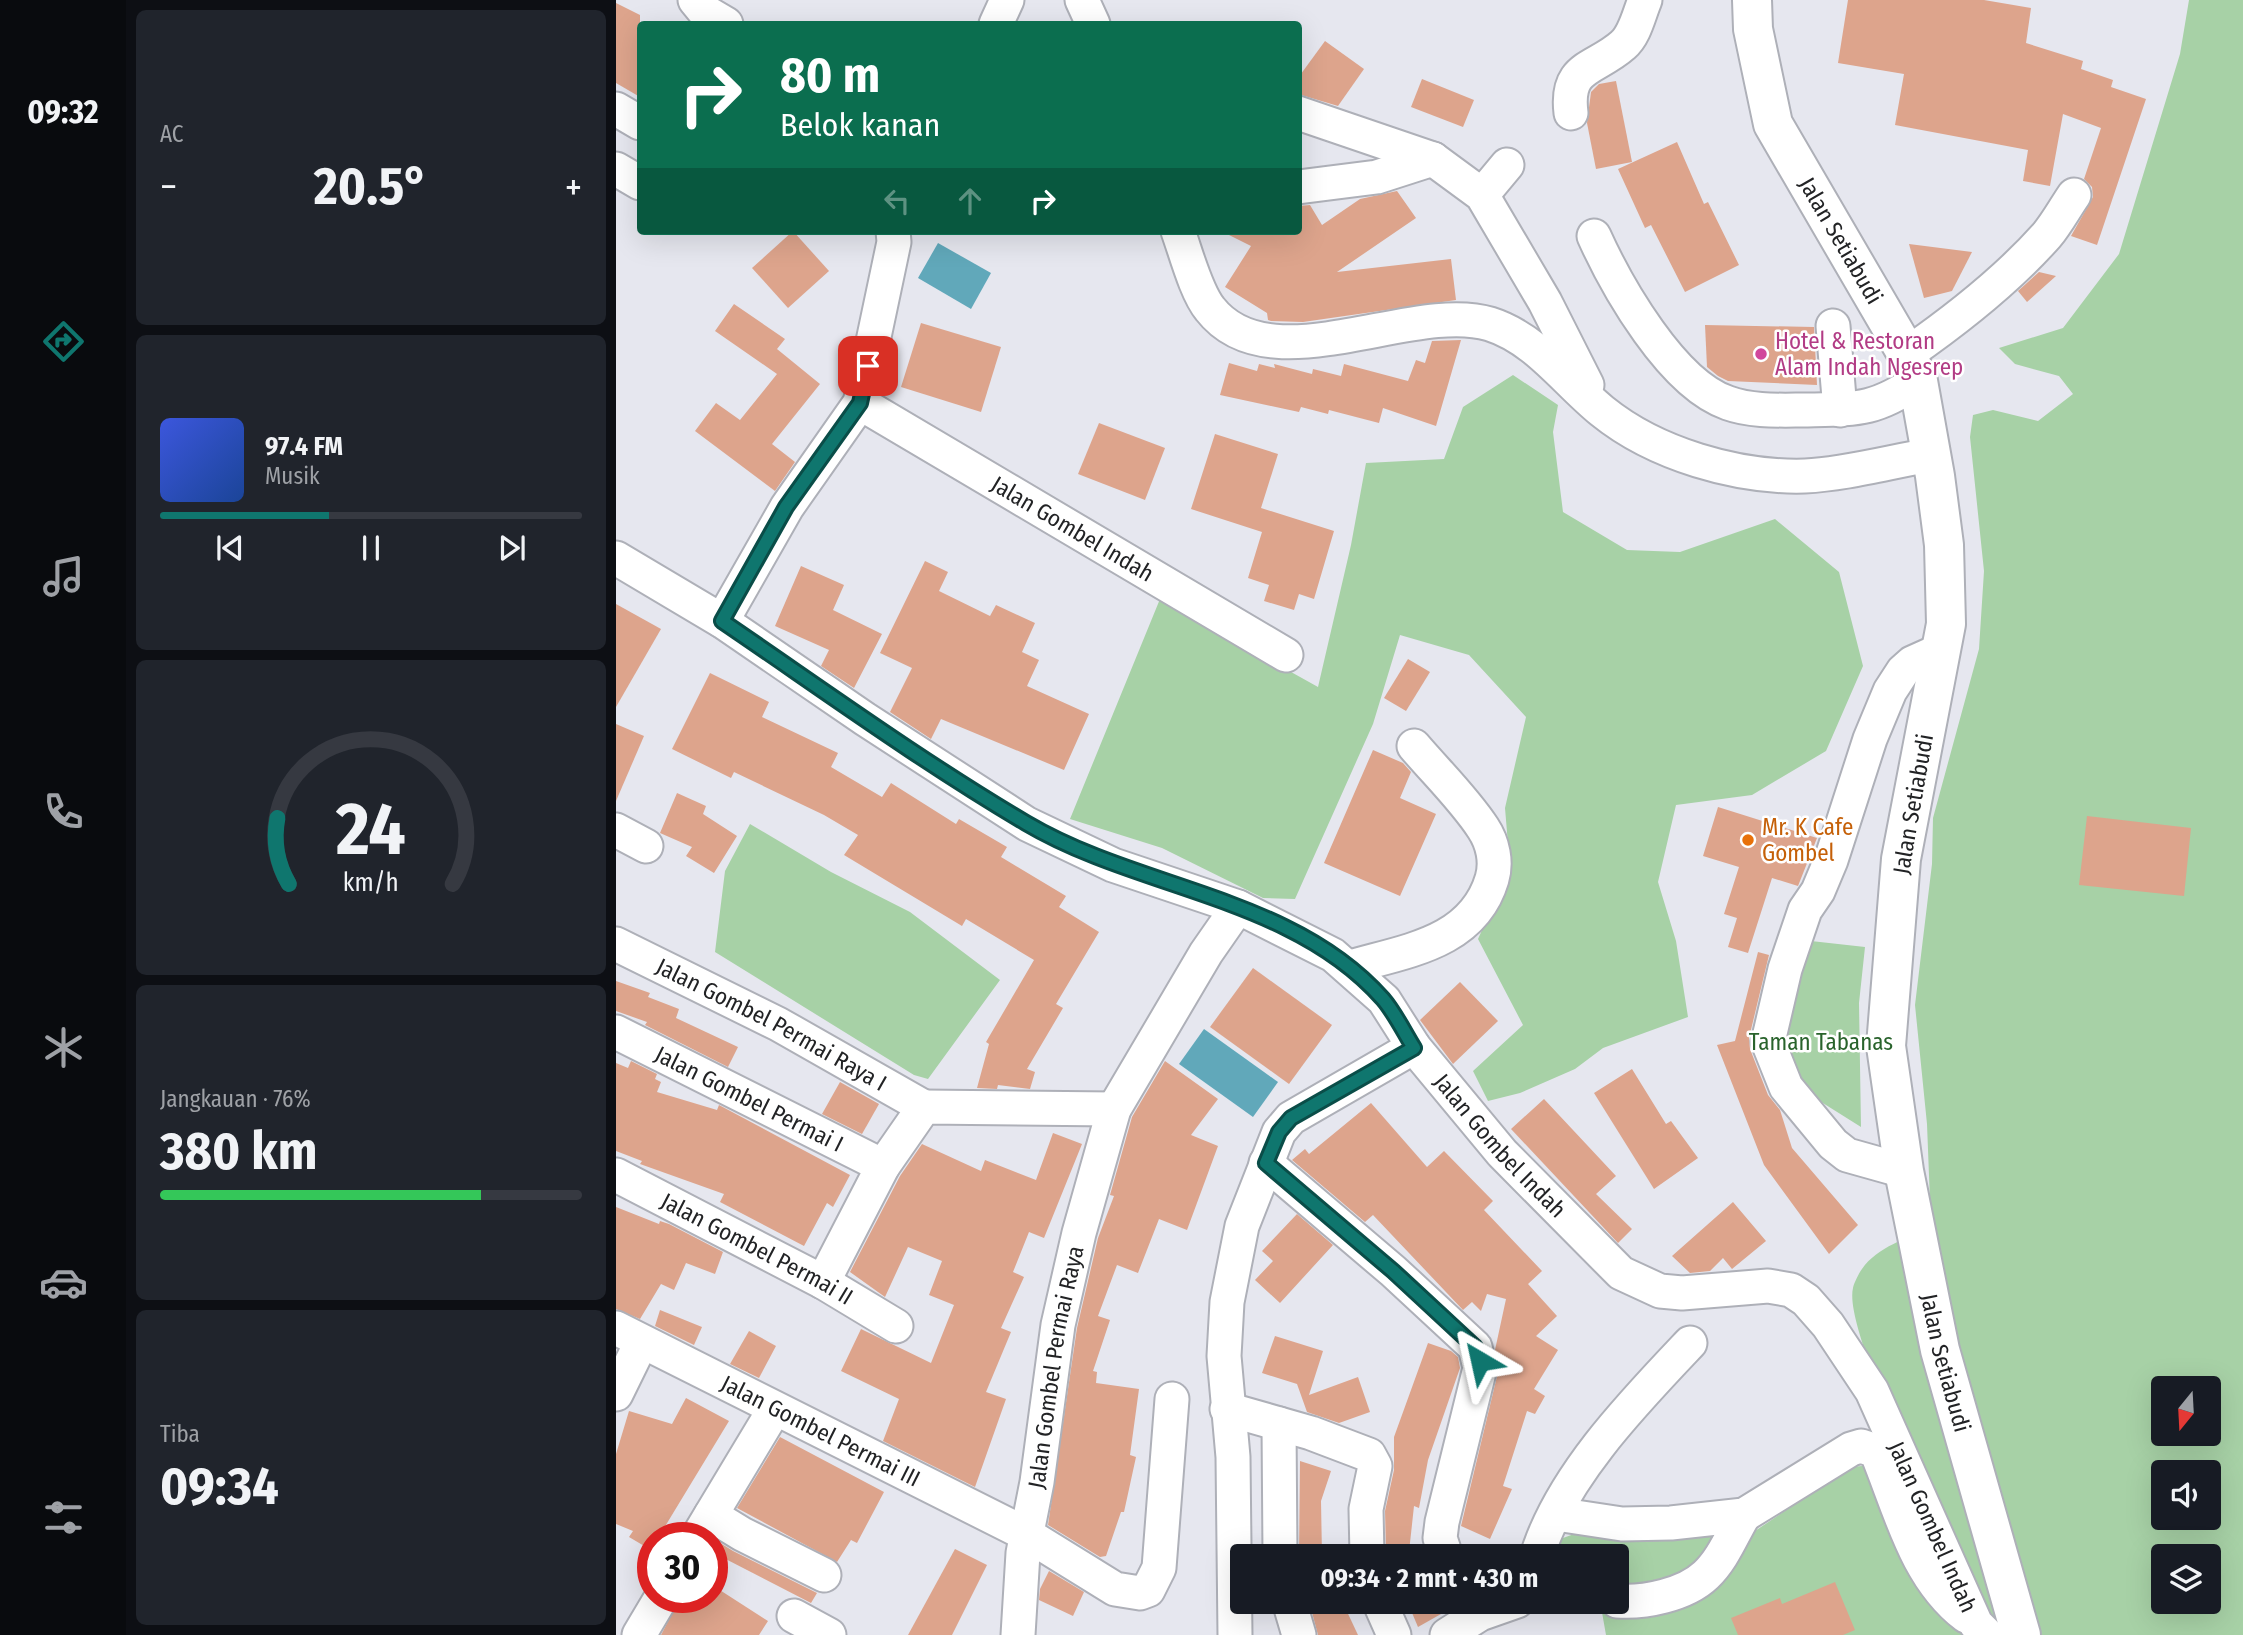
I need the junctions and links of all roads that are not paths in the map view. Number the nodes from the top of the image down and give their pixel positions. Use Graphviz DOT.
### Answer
graph roads {
  1 [pos="695,0"];
  2 [pos="1007,0"];
  3 [pos="1082,0"];
  4 [pos="1645,0"];
  5 [pos="1752,0"];
  6 [pos="721,21"];
  7 [pos="997,21"];
  8 [pos="1092,21"];
  9 [pos="616,109"];
  10 [pos="1572,113"];
  11 [pos="1302,114"];
  12 [pos="637,121"];
  13 [pos="1433,159"];
  14 [pos="1507,165"];
  15 [pos="616,169"];
  16 [pos="637,181"];
  17 [pos="1302,186"];
  18 [pos="1482,195"];
  19 [pos="2074,195"];
  20 [pos="893,235"];
  21 [pos="1180,235"];
  22 [pos="1594,236"];
  23 [pos="1833,326"];
  24 [pos="1913,368"];
  25 [pos="860,403"];
  26 [pos="1600,409"];
  27 [pos="1840,410"];
  28 [pos="1930,455"];
  29 [pos="616,558"];
  30 [pos="722,621"];
  31 [pos="1941,650"];
  32 [pos="1286,654"];
  33 [pos="1414,746"];
  34 [pos="616,830"];
  35 [pos="646,846"];
  36 [pos="1238,907"];
  37 [pos="616,944"];
  38 [pos="1350,967"];
  39 [pos="616,1032"];
  40 [pos="1414,1048"];
  41 [pos="924,1107"];
  42 [pos="1114,1109"];
  43 [pos="1266,1163"];
  44 [pos="883,1166"];
  45 [pos="1904,1171"];
  46 [pos="616,1175"];
  47 [pos="823,1282"];
  48 [pos="896,1326"];
  49 [pos="629,1335"];
  50 [pos="1690,1343"];
  51 [pos="616,1394"];
  52 [pos="1172,1399"];
  53 [pos="1227,1409"];
  54 [pos="774,1410"];
  55 [pos="1279,1424"];
  56 [pos="1556,1514"];
  57 [pos="1744,1515"];
  58 [pos="706,1522"];
  59 [pos="728,1531"];
  60 [pos="1026,1534"];
  61 [pos="1280,1544"];
  62 [pos="1367,1544"];
  63 [pos="1442,1544"];
  64 [pos="1542,1544"];
  65 [pos="824,1575"];
  66 [pos="1629,1600"];
  67 [pos="652,1613"];
  68 [pos="1293,1614"];
  69 [pos="1384,1614"];
  70 [pos="1469,1614"];
  71 [pos="794,1616"];
  72 [pos="1982,1630"];
  73 [pos="639,1635"];
  74 [pos="829,1635"];
  75 [pos="1018,1635"];
  76 [pos="1235,1635"];
  77 [pos="1299,1635"];
  78 [pos="1394,1635"];
  79 [pos="1447,1635"];
  80 [pos="2021,1635"];
  1 -- 6 [label="street"];
  2 -- 7 [label="street"];
  3 -- 8 [label="street"];
  4 -- 10 [label="street"];
  5 -- 24 [label="highway, Jalan Setiabudi"];
  9 -- 12 [label="street"];
  11 -- 13 [label="street"];
  13 -- 17 [label="street"];
  13 -- 18 [label="street"];
  14 -- 18 [label="street"];
  15 -- 16 [label="street"];
  18 -- 26 [label="street"];
  19 -- 24 [label="street"];
  20 -- 25 [label="street"];
  21 -- 26 [label="street"];
  22 -- 27 [label="street"];
  23 -- 27 [label="street"];
  24 -- 27 [label="street"];
  24 -- 28 [label="highway, Jalan Setiabudi"];
  25 -- 30 [label="street"];
  25 -- 32 [label="street, Jalan Gombel Indah"];
  26 -- 28 [label="street"];
  28 -- 31 [label="highway, Jalan Setiabudi"];
  29 -- 30 [label="street, Jalan Gombel Indah"];
  30 -- 36 [label="street, Jalan Gombel Indah"];
  31 -- 45 [label="highway, Jalan Setiabudi"];
  31 -- 45 [label="street"];
  33 -- 38 [label="street"];
  34 -- 35 [label="street"];
  36 -- 38 [label="street, Jalan Gombel Indah"];
  36 -- 42 [label="street, Jalan Gombel Permai Raya"];
  37 -- 41 [label="street, Jalan Gombel Permai Raya I"];
  38 -- 40 [label="street, Jalan Gombel Indah"];
  39 -- 44 [label="street, Jalan Gombel Permai I"];
  40 -- 43 [label="street"];
  40 -- 72 [label="street, Jalan Gombel Indah"];
  41 -- 42 [label="street"];
  41 -- 44 [label="street"];
  42 -- 60 [label="street, Jalan Gombel Permai Raya"];
  43 -- 53 [label="street"];
  43 -- 63 [label="street"];
  44 -- 47 [label="street"];
  45 -- 80 [label="highway, Jalan Setiabudi"];
  46 -- 47 [label="street, Jalan Gombel Permai II"];
  47 -- 48 [label="street, Jalan Gombel Permai II"];
  49 -- 51 [label="street"];
  49 -- 54 [label="street, Jalan Gombel Permai III"];
  50 -- 56 [label="street"];
  52 -- 60 [label="street"];
  53 -- 55 [label="street"];
  53 -- 76 [label="street"];
  54 -- 58 [label="street"];
  54 -- 60 [label="street, Jalan Gombel Permai III"];
  55 -- 61 [label="street"];
  55 -- 62 [label="street"];
  56 -- 57 [label="street"];
  56 -- 64 [label="street"];
  57 -- 66 [label="street"];
  57 -- 72 [label="street"];
  59 -- 65 [label="street"];
  60 -- 75 [label="street, Jalan Gombel Permai Raya"];
  67 -- 73 [label="street"];
  68 -- 77 [label="street"];
  69 -- 78 [label="street"];
  70 -- 79 [label="street"];
  71 -- 74 [label="street"];
}
